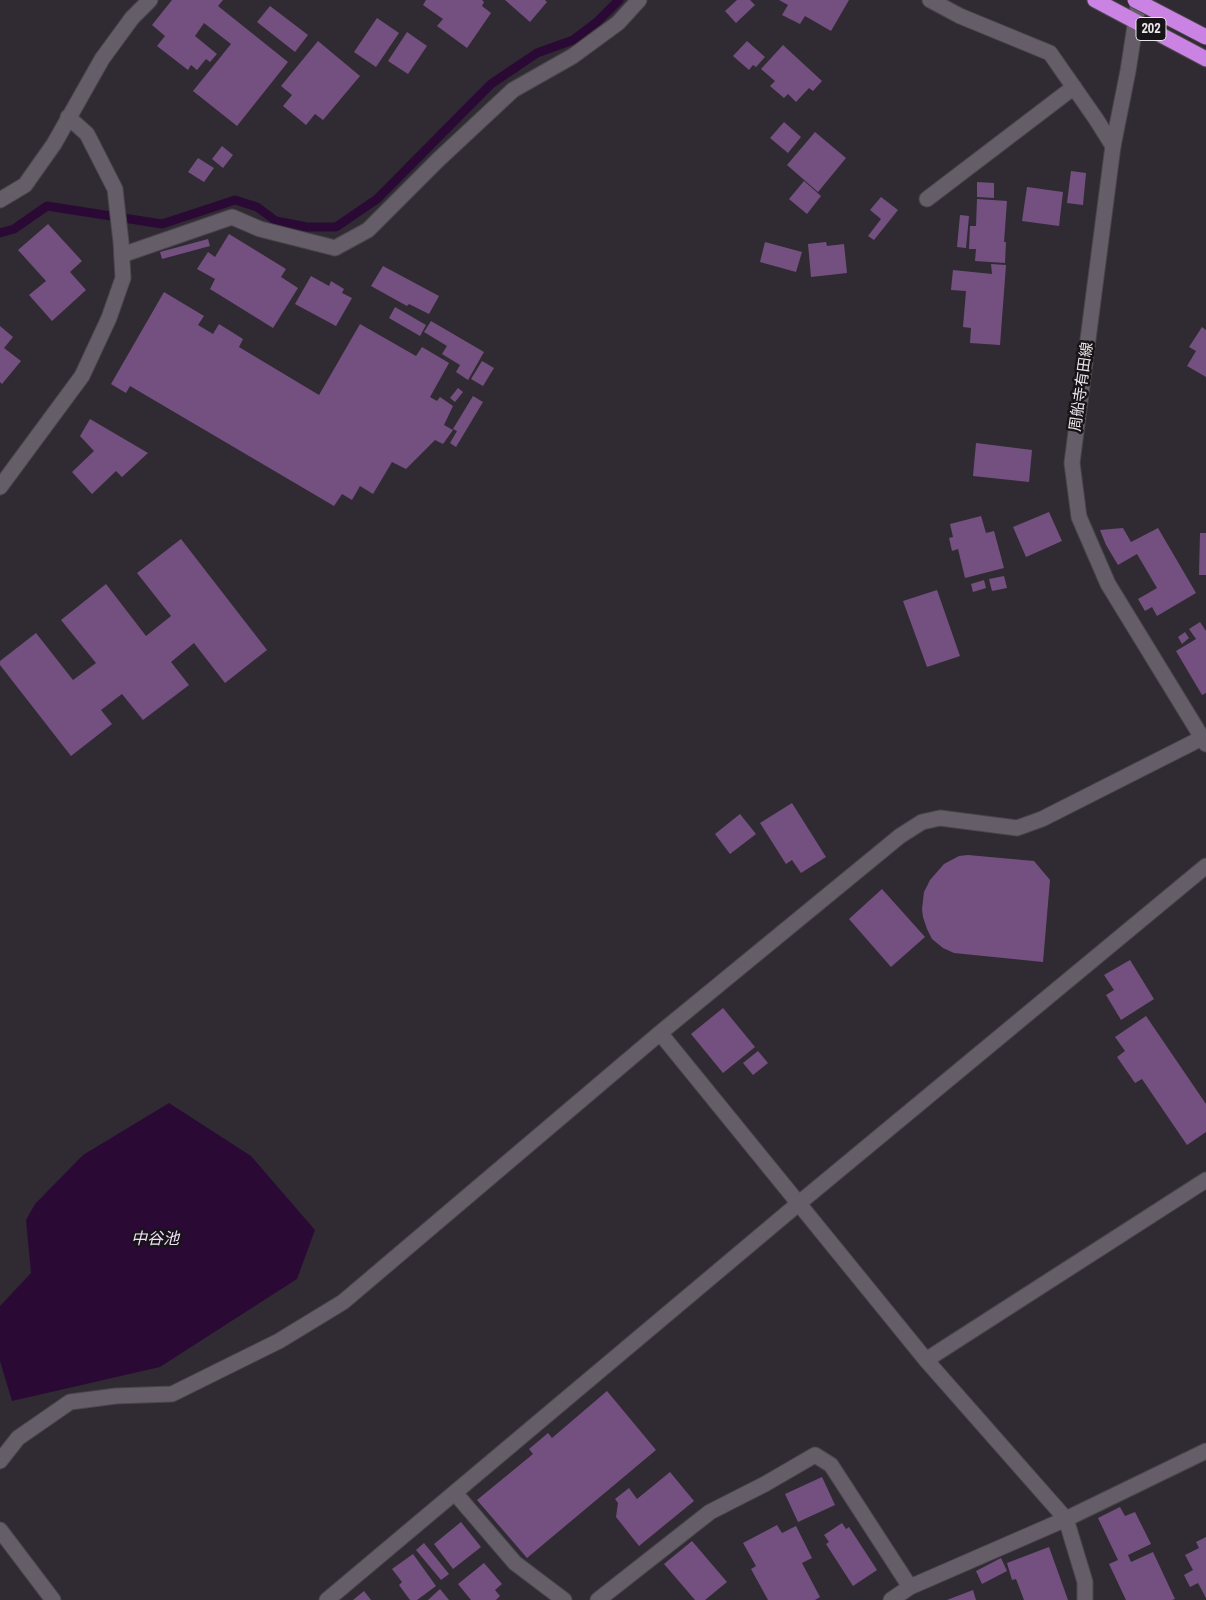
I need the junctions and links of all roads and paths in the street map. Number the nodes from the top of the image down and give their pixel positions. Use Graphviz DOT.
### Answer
graph roads {
  1 [pos="150,0"];
  2 [pos="639,0"];
  3 [pos="930,0"];
  4 [pos="1095,0"];
  5 [pos="1137,0"];
  6 [pos="1136,21"];
  7 [pos="1206,38"];
  8 [pos="1206,59"];
  9 [pos="1074,87"];
  10 [pos="68,117"];
  11 [pos="1113,146"];
  12 [pos="927,199"];
  13 [pos="0,200"];
  14 [pos="122,249"];
  15 [pos="0,487"];
  16 [pos="1204,741"];
  17 [pos="1206,866"];
  18 [pos="660,1033"];
  19 [pos="1206,1180"];
  20 [pos="798,1204"];
  21 [pos="926,1360"];
  22 [pos="1206,1451"];
  23 [pos="0,1461"];
  24 [pos="454,1493"];
  25 [pos="1066,1519"];
  26 [pos="0,1530"];
  27 [pos="910,1587"];
  28 [pos="53,1600"];
  29 [pos="327,1600"];
  30 [pos="564,1600"];
  31 [pos="598,1600"];
  32 [pos="891,1600"];
  33 [pos="1085,1600"];
  1 -- 10 [label="street"];
  2 -- 14 [label="street"];
  3 -- 9 [label="street"];
  4 -- 6 [label="highway, 202"];
  5 -- 6 [label="street, 周船寺有田線"];
  5 -- 7 [label="highway, bridge"];
  6 -- 8 [label="highway, 202"];
  6 -- 11 [label="street, 周船寺有田線"];
  9 -- 11 [label="street"];
  9 -- 12 [label="street"];
  10 -- 13 [label="street"];
  10 -- 14 [label="street"];
  11 -- 16 [label="street, 周船寺有田線"];
  14 -- 15 [label="street"];
  16 -- 18 [label="street"];
  17 -- 20 [label="street"];
  18 -- 20 [label="street"];
  18 -- 23 [label="street"];
  19 -- 21 [label="street"];
  20 -- 21 [label="street"];
  20 -- 24 [label="street"];
  21 -- 25 [label="street"];
  22 -- 25 [label="street"];
  24 -- 29 [label="street"];
  24 -- 30 [label="street"];
  25 -- 27 [label="street"];
  25 -- 33 [label="street"];
  26 -- 28 [label="street"];
  27 -- 31 [label="street"];
  27 -- 32 [label="street"];
}
